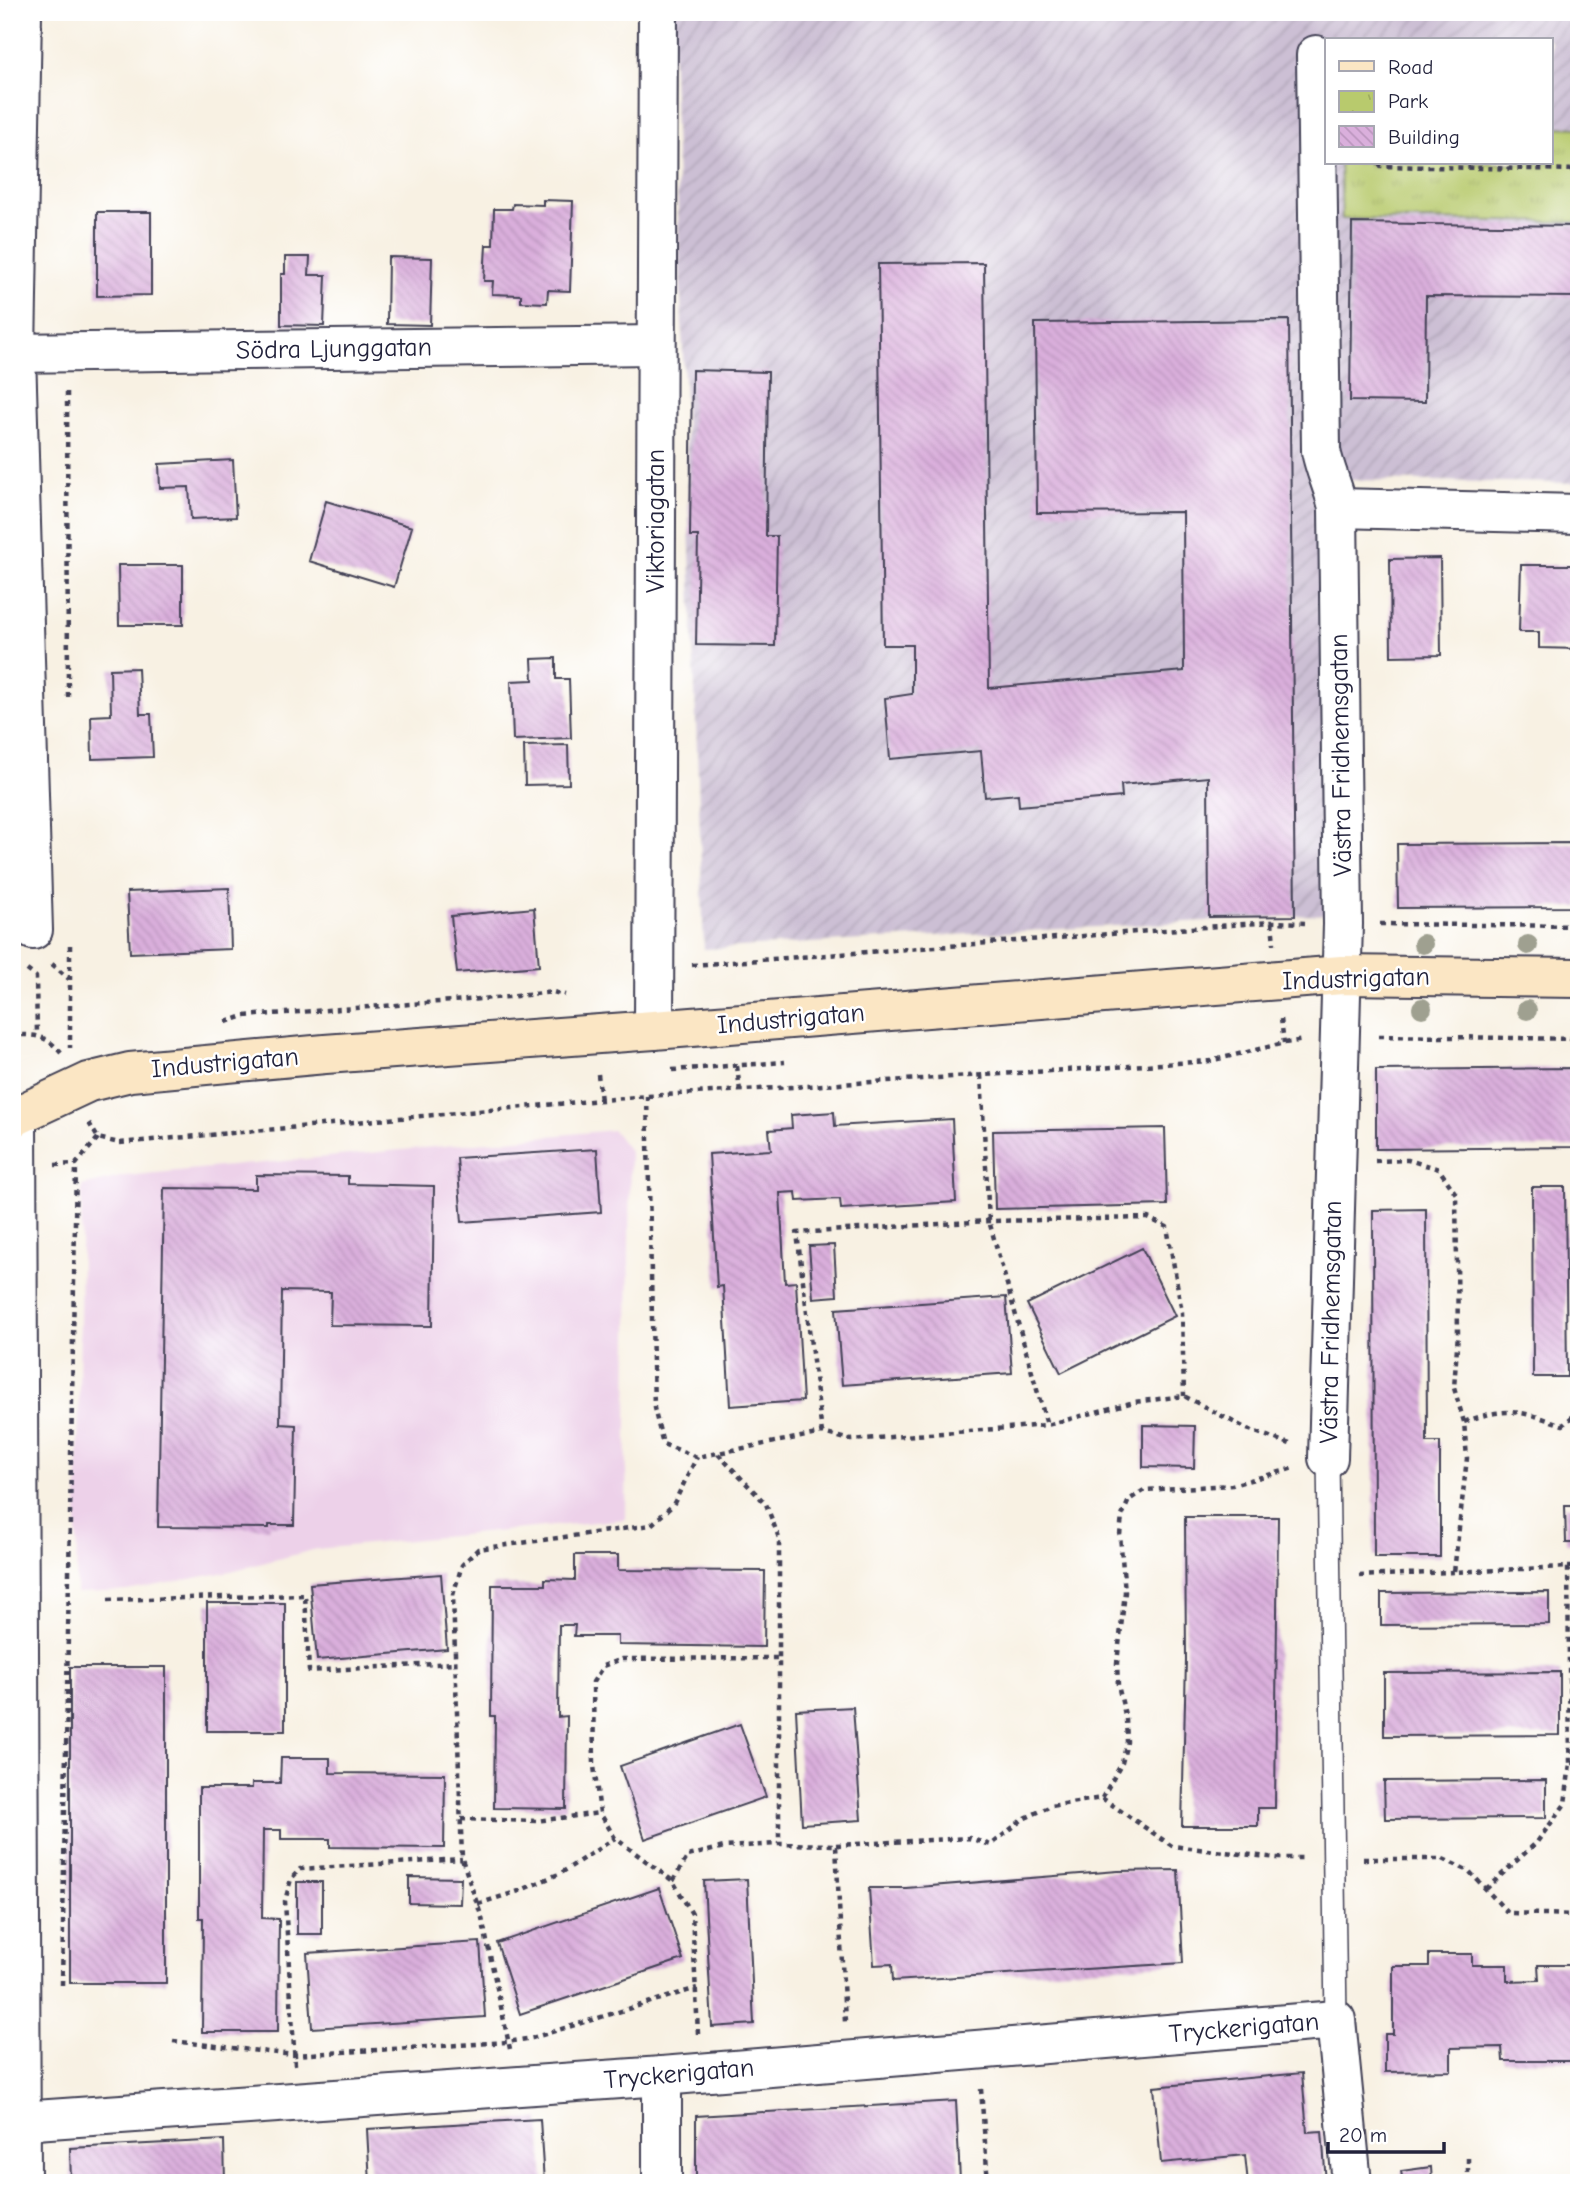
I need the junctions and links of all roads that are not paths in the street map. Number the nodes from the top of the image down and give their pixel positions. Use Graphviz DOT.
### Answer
graph roads {
  1 [pos="22,12"];
  2 [pos="658,12"];
  3 [pos="1316,55"];
  4 [pos="656,345"];
  5 [pos="14,353"];
  6 [pos="1338,508"];
  7 [pos="1579,513"];
  8 [pos="27,947"];
  9 [pos="1342,975"];
  10 [pos="1579,978"];
  11 [pos="654,1030"];
  12 [pos="14,1117"];
  13 [pos="1328,1458"];
  14 [pos="1336,2020"];
  15 [pos="680,2075"];
  16 [pos="21,2121"];
  17 [pos="22,2183"];
  18 [pos="662,2183"];
  19 [pos="1352,2183"];
  1 -- 5 [label="street"];
  2 -- 4 [label="street, Viktoriagatan"];
  3 -- 6 [label="street, Västra Fridhemsgatan"];
  4 -- 5 [label="street, Södra Ljunggatan"];
  4 -- 11 [label="street, Viktoriagatan"];
  5 -- 8 [label="street"];
  6 -- 7 [label="street"];
  6 -- 9 [label="street, Västra Fridhemsgatan"];
  9 -- 10 [label="street, Industrigatan"];
  9 -- 11 [label="street, Industrigatan"];
  9 -- 13 [label="street, Västra Fridhemsgatan"];
  11 -- 12 [label="street, Industrigatan"];
  12 -- 16 [label="street"];
  13 -- 14 [label="lane"];
  14 -- 15 [label="street, Tryckerigatan"];
  14 -- 19 [label="street"];
  15 -- 16 [label="street, Tryckerigatan"];
  15 -- 18 [label="street"];
  16 -- 17 [label="street"];
}
